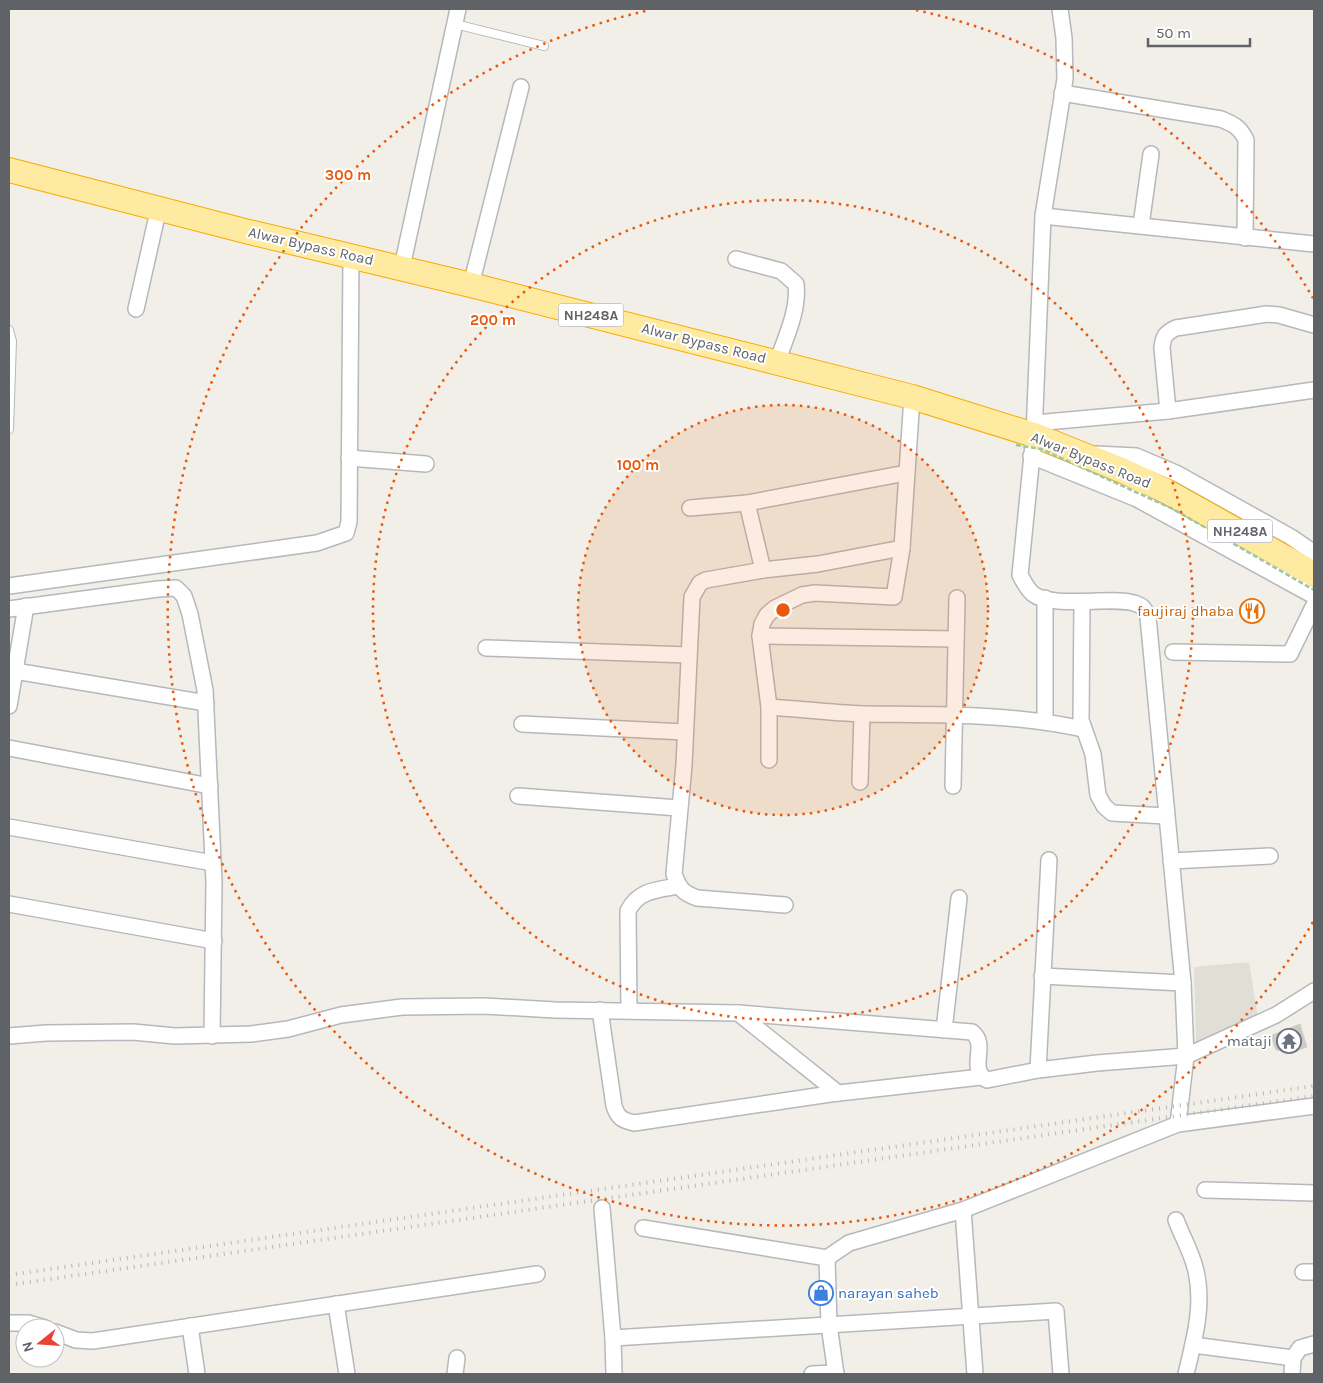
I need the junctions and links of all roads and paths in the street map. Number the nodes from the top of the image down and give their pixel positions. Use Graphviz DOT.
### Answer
graph roads {
  1 [pos="458,9"];
  2 [pos="1060,9"];
  3 [pos="455,24"];
  4 [pos="544,46"];
  5 [pos="521,87"];
  6 [pos="1062,93"];
  7 [pos="1151,154"];
  8 [pos="9,170"];
  9 [pos="158,207"];
  10 [pos="1043,216"];
  11 [pos="1141,225"];
  12 [pos="1245,238"];
  13 [pos="1314,244"];
  14 [pos="351,256"];
  15 [pos="736,259"];
  16 [pos="402,268"];
  17 [pos="471,285"];
  18 [pos="136,309"];
  19 [pos="1314,325"];
  20 [pos="9,330"];
  21 [pos="777,362"];
  22 [pos="1314,390"];
  23 [pos="912,398"];
  24 [pos="1168,411"];
  25 [pos="9,429"];
  26 [pos="1029,440"];
  27 [pos="1081,454"];
  28 [pos="349,458"];
  29 [pos="426,464"];
  30 [pos="906,473"];
  31 [pos="747,503"];
  32 [pos="690,508"];
  33 [pos="902,548"];
  34 [pos="1314,553"];
  35 [pos="763,570"];
  36 [pos="1314,574"];
  37 [pos="9,586"];
  38 [pos="1314,590"];
  39 [pos="1314,596"];
  40 [pos="957,598"];
  41 [pos="1046,598"];
  42 [pos="1082,602"];
  43 [pos="1314,605"];
  44 [pos="26,606"];
  45 [pos="9,609"];
  46 [pos="760,636"];
  47 [pos="956,638"];
  48 [pos="486,648"];
  49 [pos="1172,652"];
  50 [pos="688,655"];
  51 [pos="15,671"];
  52 [pos="206,702"];
  53 [pos="9,706"];
  54 [pos="769,707"];
  55 [pos="862,714"];
  56 [pos="954,714"];
  57 [pos="1046,720"];
  58 [pos="522,724"];
  59 [pos="1083,729"];
  60 [pos="684,732"];
  61 [pos="9,748"];
  62 [pos="769,760"];
  63 [pos="860,782"];
  64 [pos="210,786"];
  65 [pos="953,786"];
  66 [pos="518,796"];
  67 [pos="679,808"];
  68 [pos="1166,816"];
  69 [pos="9,827"];
  70 [pos="1270,856"];
  71 [pos="1048,860"];
  72 [pos="1170,862"];
  73 [pos="214,863"];
  74 [pos="678,886"];
  75 [pos="959,898"];
  76 [pos="9,904"];
  77 [pos="785,906"];
  78 [pos="214,941"];
  79 [pos="1042,976"];
  80 [pos="1183,983"];
  81 [pos="1314,992"];
  82 [pos="600,1010"];
  83 [pos="629,1010"];
  84 [pos="738,1013"];
  85 [pos="944,1030"];
  86 [pos="9,1036"];
  87 [pos="212,1036"];
  88 [pos="1186,1056"];
  89 [pos="1038,1070"];
  90 [pos="981,1077"];
  91 [pos="838,1093"];
  92 [pos="1314,1106"];
  93 [pos="1178,1124"];
  94 [pos="1205,1190"];
  95 [pos="1314,1193"];
  96 [pos="602,1208"];
  97 [pos="963,1210"];
  98 [pos="1176,1220"];
  99 [pos="643,1228"];
  100 [pos="827,1258"];
  101 [pos="537,1274"];
  102 [pos="336,1304"];
  103 [pos="972,1317"];
  104 [pos="829,1325"];
  105 [pos="190,1326"];
  106 [pos="65,1336"];
  107 [pos="613,1338"];
  108 [pos="1314,1344"];
  109 [pos="1193,1345"];
  110 [pos="457,1358"];
  111 [pos="1293,1358"];
  112 [pos="197,1374"];
  113 [pos="347,1374"];
  114 [pos="456,1374"];
  115 [pos="614,1374"];
  116 [pos="812,1374"];
  117 [pos="836,1374"];
  118 [pos="975,1374"];
  119 [pos="1061,1374"];
  120 [pos="1186,1374"];
  121 [pos="1292,1374"];
  1 -- 3 [label="street"];
  2 -- 6 [label="street"];
  3 -- 4 [label="lane"];
  3 -- 16 [label="street"];
  5 -- 17 [label="street"];
  6 -- 10 [label="street"];
  6 -- 12 [label="street"];
  7 -- 11 [label="street"];
  8 -- 9 [label="highway, Alwar Bypass Road / NH248A"];
  9 -- 14 [label="highway, Alwar Bypass Road / NH248A"];
  9 -- 18 [label="street"];
  10 -- 11 [label="street"];
  10 -- 26 [label="street"];
  11 -- 12 [label="street"];
  12 -- 13 [label="street"];
  14 -- 16 [label="highway, Alwar Bypass Road / NH248A"];
  14 -- 28 [label="street"];
  15 -- 21 [label="street"];
  16 -- 17 [label="highway, Alwar Bypass Road / NH248A"];
  17 -- 21 [label="highway, Alwar Bypass Road / NH248A"];
  19 -- 24 [label="street"];
  20 -- 25 [label="lane"];
  21 -- 23 [label="highway, Alwar Bypass Road / NH248A"];
  22 -- 24 [label="street"];
  23 -- 26 [label="highway, Alwar Bypass Road / NH248A"];
  23 -- 30 [label="street"];
  24 -- 26 [label="street"];
  26 -- 27 [label="highway, Alwar Bypass Road / NH248A"];
  26 -- 38 [label="path, bridge"];
  26 -- 39 [label="street"];
  26 -- 41 [label="street"];
  27 -- 34 [label="street"];
  27 -- 36 [label="highway, Alwar Bypass Road / NH248A"];
  28 -- 29 [label="street"];
  28 -- 37 [label="street"];
  30 -- 31 [label="street"];
  30 -- 33 [label="street"];
  31 -- 32 [label="street"];
  31 -- 35 [label="street"];
  33 -- 35 [label="street"];
  33 -- 46 [label="street"];
  35 -- 50 [label="street"];
  40 -- 47 [label="street"];
  41 -- 42 [label="street"];
  41 -- 57 [label="street"];
  42 -- 59 [label="street"];
  42 -- 68 [label="street"];
  43 -- 49 [label="street"];
  44 -- 45 [label="street"];
  44 -- 51 [label="street"];
  44 -- 52 [label="street"];
  46 -- 47 [label="street"];
  46 -- 54 [label="street"];
  47 -- 56 [label="street"];
  48 -- 50 [label="street"];
  50 -- 60 [label="street"];
  51 -- 52 [label="street"];
  51 -- 53 [label="street"];
  52 -- 64 [label="street"];
  54 -- 55 [label="street"];
  54 -- 62 [label="street"];
  55 -- 56 [label="street"];
  55 -- 63 [label="street"];
  56 -- 57 [label="street"];
  56 -- 65 [label="street"];
  57 -- 59 [label="street"];
  58 -- 60 [label="street"];
  59 -- 68 [label="street"];
  60 -- 67 [label="street"];
  61 -- 64 [label="street"];
  64 -- 73 [label="street"];
  66 -- 67 [label="street"];
  67 -- 74 [label="street"];
  68 -- 72 [label="street"];
  69 -- 73 [label="street"];
  70 -- 72 [label="street"];
  71 -- 79 [label="street"];
  72 -- 80 [label="street"];
  73 -- 78 [label="street"];
  74 -- 77 [label="street"];
  74 -- 83 [label="street"];
  75 -- 85 [label="street"];
  76 -- 78 [label="street"];
  78 -- 87 [label="street"];
  79 -- 80 [label="street"];
  79 -- 89 [label="street"];
  80 -- 88 [label="street"];
  81 -- 88 [label="street"];
  82 -- 83 [label="street"];
  82 -- 87 [label="street"];
  82 -- 91 [label="street"];
  83 -- 84 [label="street"];
  84 -- 85 [label="street"];
  84 -- 91 [label="street"];
  85 -- 90 [label="street"];
  86 -- 87 [label="street"];
  88 -- 89 [label="street"];
  88 -- 93 [label="street"];
  89 -- 90 [label="street"];
  90 -- 91 [label="street"];
  92 -- 93 [label="street"];
  93 -- 97 [label="street"];
  94 -- 95 [label="street"];
  96 -- 107 [label="street"];
  97 -- 100 [label="street"];
  97 -- 103 [label="street"];
  98 -- 109 [label="street"];
  99 -- 100 [label="street"];
  100 -- 104 [label="street"];
  101 -- 102 [label="street"];
  102 -- 105 [label="street"];
  102 -- 113 [label="street"];
  103 -- 104 [label="street"];
  103 -- 118 [label="street"];
  103 -- 119 [label="street"];
  104 -- 107 [label="street"];
  104 -- 117 [label="street"];
  105 -- 106 [label="street"];
  105 -- 112 [label="street"];
  107 -- 115 [label="street"];
  108 -- 111 [label="street"];
  109 -- 111 [label="street"];
  109 -- 120 [label="street"];
  110 -- 114 [label="street"];
  111 -- 121 [label="street"];
  116 -- 117 [label="street"];
}
